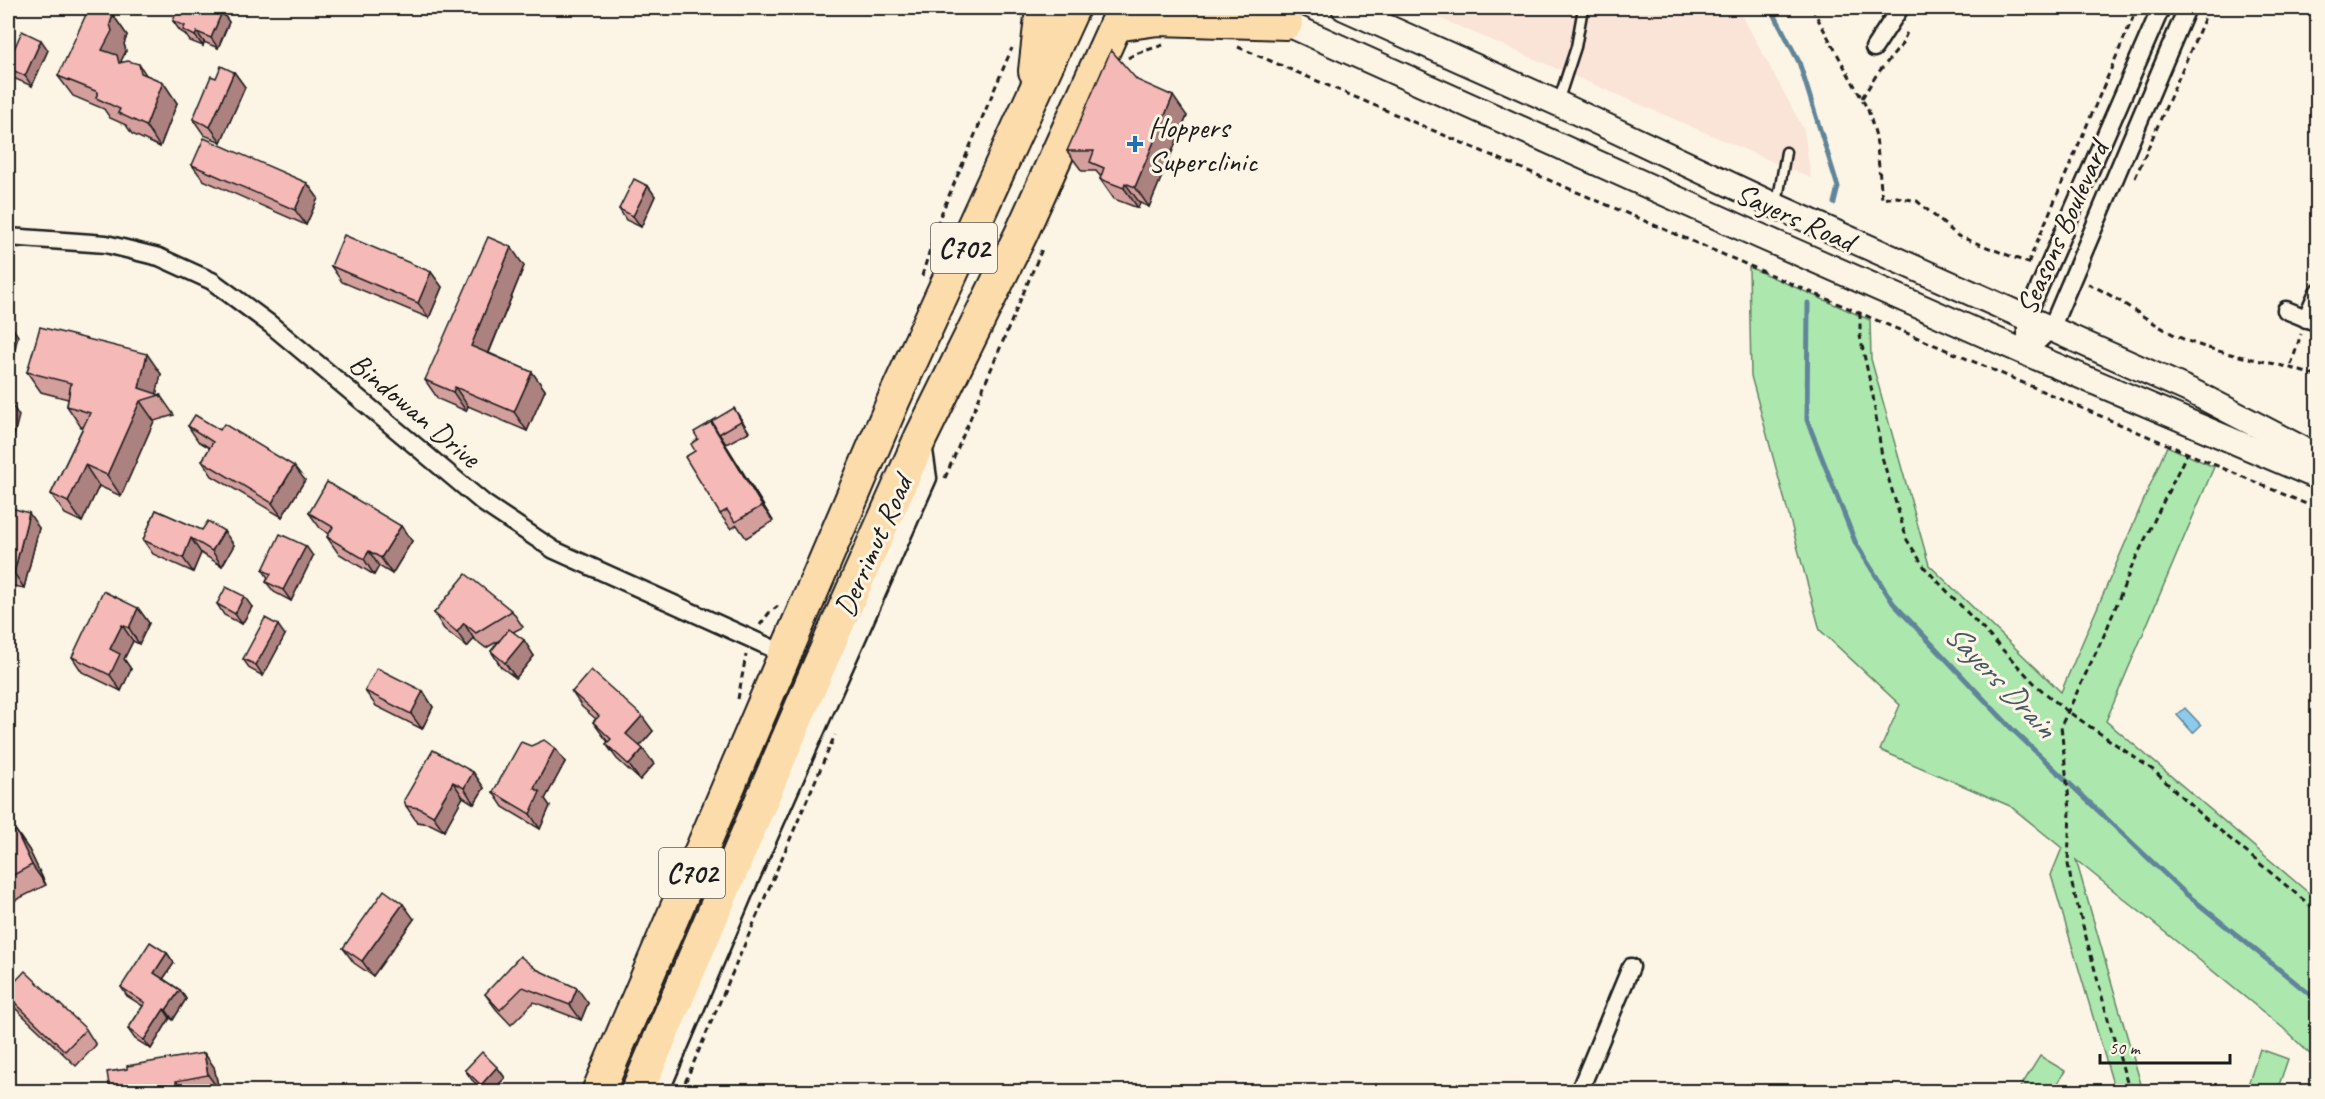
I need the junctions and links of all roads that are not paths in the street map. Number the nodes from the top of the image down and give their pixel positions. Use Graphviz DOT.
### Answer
graph roads {
  1 [pos="1042,8"];
  2 [pos="1073,8"];
  3 [pos="1249,8"];
  4 [pos="1344,8"];
  5 [pos="1583,8"];
  6 [pos="1900,8"];
  7 [pos="2161,8"];
  8 [pos="2187,8"];
  9 [pos="1119,16"];
  10 [pos="1286,22"];
  11 [pos="1874,48"];
  12 [pos="1032,99"];
  13 [pos="1557,103"];
  14 [pos="1544,139"];
  15 [pos="1786,152"];
  16 [pos="1776,206"];
  17 [pos="8,237"];
  18 [pos="2318,292"];
  19 [pos="2286,310"];
  20 [pos="2026,318"];
  21 [pos="2312,321"];
  22 [pos="2051,329"];
  23 [pos="2026,353"];
  24 [pos="921,437"];
  25 [pos="2318,457"];
  26 [pos="2318,477"];
  27 [pos="785,654"];
  28 [pos="818,668"];
  29 [pos="743,871"];
  30 [pos="689,880"];
  31 [pos="1631,967"];
  32 [pos="598,1092"];
  33 [pos="637,1092"];
  34 [pos="660,1092"];
  35 [pos="1579,1092"];
  1 -- 12 [label="highway"];
  2 -- 12 [label="highway, Derrimut Road / C702"];
  3 -- 10 [label="main road, Sayers Road"];
  4 -- 13 [label="main road, Sayers Road"];
  5 -- 13 [label="lane"];
  6 -- 11 [label="street"];
  7 -- 20 [label="street, Seasons Boulevard"];
  8 -- 22 [label="street, Seasons Boulevard"];
  9 -- 10 [label="highway"];
  9 -- 24 [label="highway, Derrimut Road / C702"];
  10 -- 14 [label="main road, Sayers Road"];
  12 -- 27 [label="highway, Derrimut Road / C702"];
  13 -- 14 [label="main road"];
  13 -- 16 [label="main road, Sayers Road"];
  14 -- 23 [label="main road, Sayers Road"];
  15 -- 16 [label="lane"];
  16 -- 20 [label="main road, Sayers Road"];
  17 -- 27 [label="street, Bindowan Drive"];
  18 -- 21 [label="street"];
  19 -- 21 [label="street"];
  20 -- 22 [label="main road, Sayers Road"];
  20 -- 23 [label="street, Seasons Boulevard"];
  22 -- 23 [label="street, Seasons Boulevard"];
  22 -- 25 [label="main road, Sayers Road"];
  23 -- 26 [label="main road, Sayers Road"];
  24 -- 28 [label="highway, Derrimut Road / C702"];
  24 -- 29 [label="street"];
  27 -- 28 [label="highway"];
  27 -- 30 [label="highway, Derrimut Road / C702"];
  28 -- 29 [label="highway, Derrimut Road / C702"];
  29 -- 30 [label="highway"];
  29 -- 33 [label="highway, Derrimut Road / C702"];
  29 -- 34 [label="street"];
  30 -- 32 [label="highway, Derrimut Road / C702"];
  31 -- 35 [label="street"];
}
